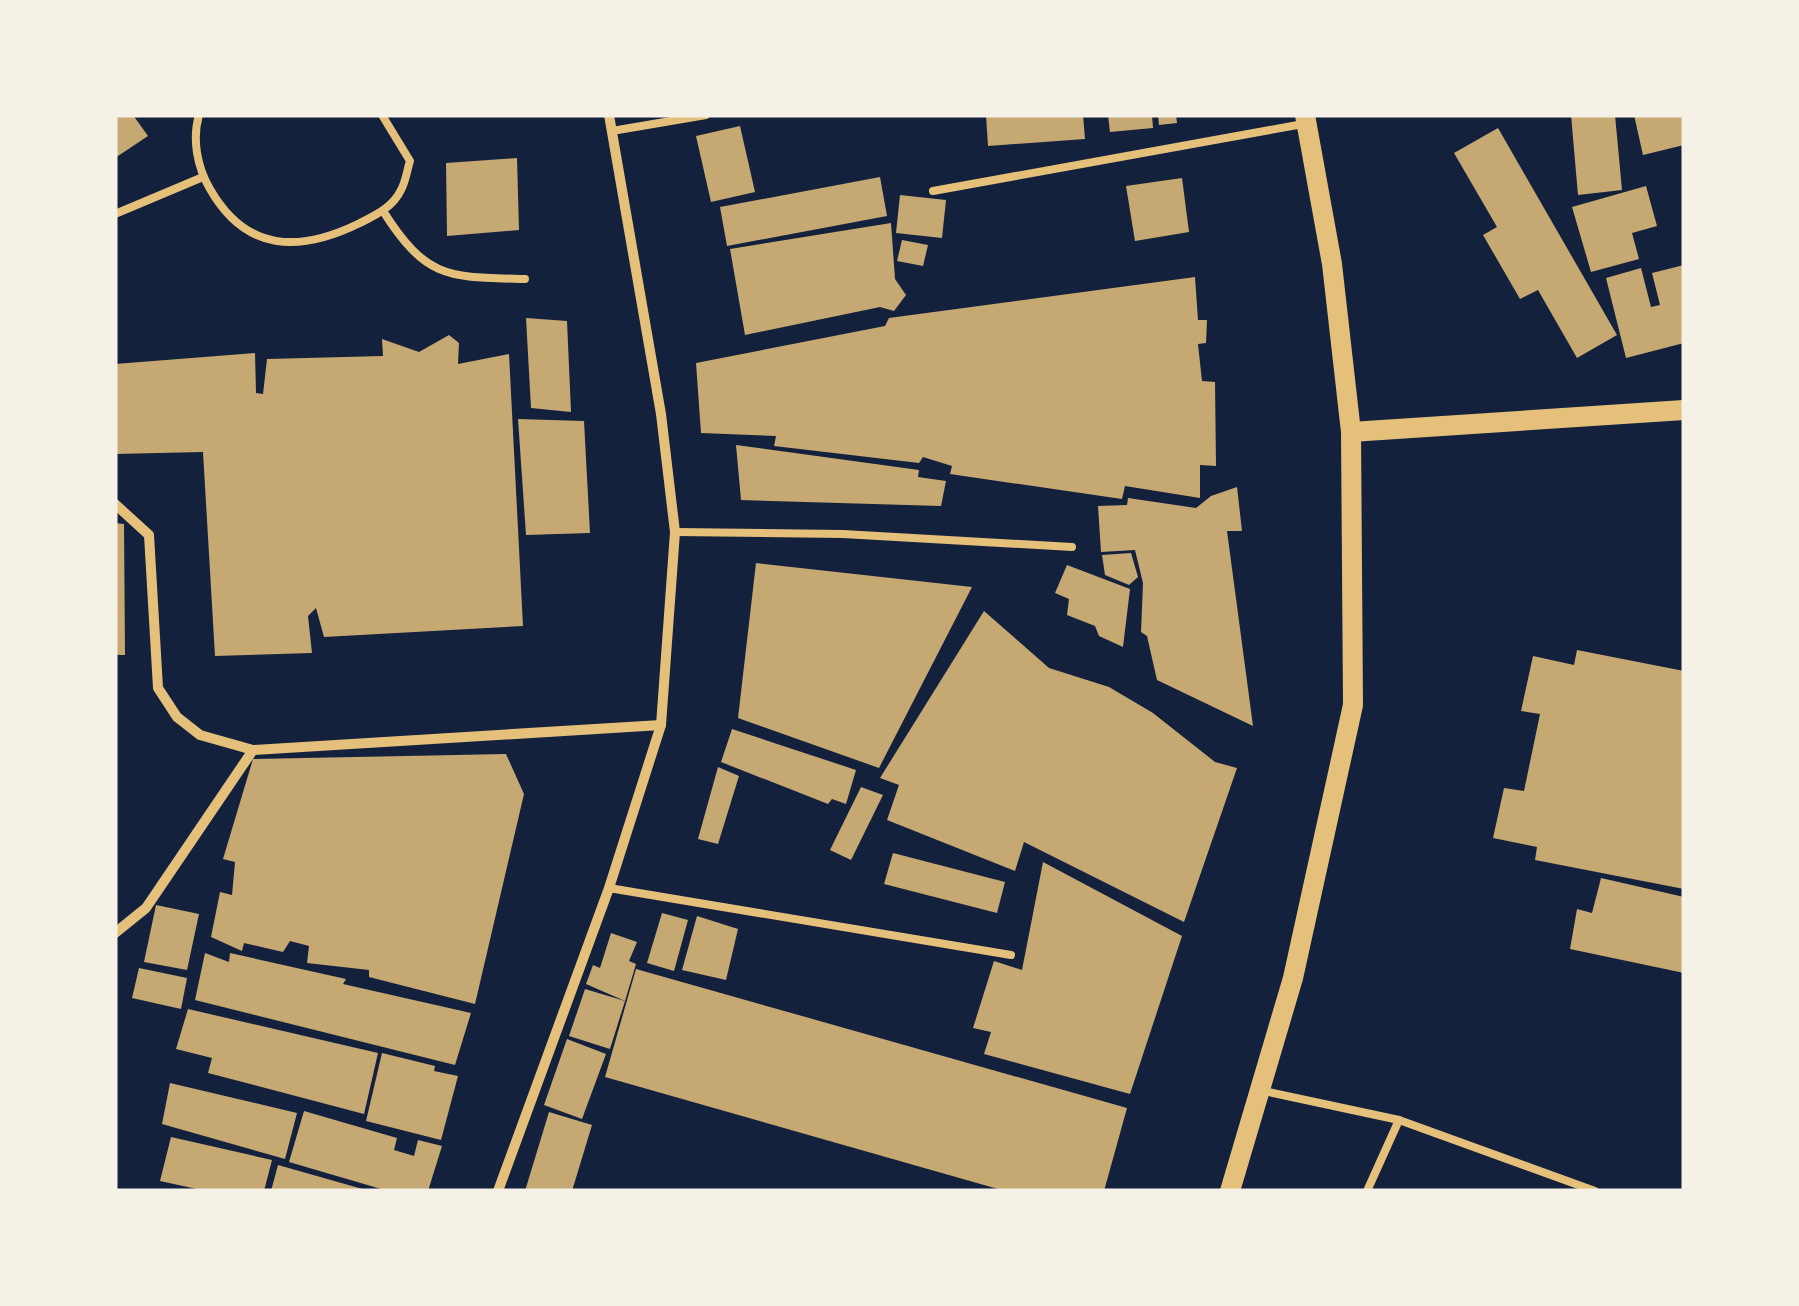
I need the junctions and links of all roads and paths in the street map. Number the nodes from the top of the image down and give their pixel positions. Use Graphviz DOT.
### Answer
graph roads {
  1 [pos="199,115"];
  2 [pos="382,115"];
  3 [pos="608,115"];
  4 [pos="706,115"];
  5 [pos="1306,119"];
  6 [pos="612,131"];
  7 [pos="203,177"];
  8 [pos="933,191"];
  9 [pos="383,211"];
  10 [pos="115,214"];
  11 [pos="525,280"];
  12 [pos="1684,410"];
  13 [pos="1352,432"];
  14 [pos="115,504"];
  15 [pos="676,532"];
  16 [pos="1072,547"];
  17 [pos="661,725"];
  18 [pos="252,750"];
  19 [pos="610,888"];
  20 [pos="115,933"];
  21 [pos="1011,955"];
  22 [pos="1260,1090"];
  23 [pos="1399,1120"];
  24 [pos="498,1191"];
  25 [pos="1230,1191"];
  26 [pos="1367,1191"];
  27 [pos="1595,1191"];
  1 -- 7 [label="lane"];
  2 -- 9 [label="lane"];
  3 -- 6 [label="street"];
  4 -- 6 [label="lane"];
  5 -- 8 [label="lane"];
  5 -- 13 [label="main road"];
  6 -- 15 [label="street"];
  7 -- 9 [label="lane"];
  7 -- 10 [label="lane"];
  9 -- 11 [label="lane"];
  12 -- 13 [label="main road"];
  13 -- 22 [label="main road"];
  14 -- 18 [label="street"];
  15 -- 16 [label="lane"];
  15 -- 17 [label="street"];
  17 -- 18 [label="street"];
  17 -- 19 [label="street"];
  18 -- 20 [label="street"];
  19 -- 21 [label="lane"];
  19 -- 24 [label="street"];
  22 -- 23 [label="lane"];
  22 -- 25 [label="main road"];
  23 -- 26 [label="lane"];
  23 -- 27 [label="lane"];
}
